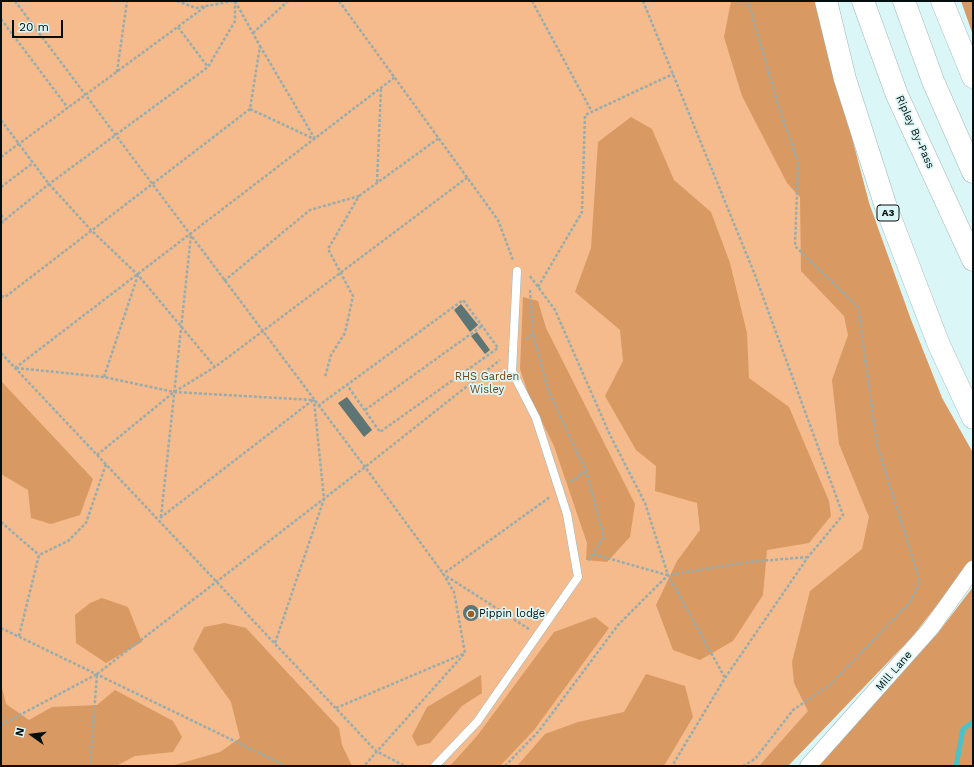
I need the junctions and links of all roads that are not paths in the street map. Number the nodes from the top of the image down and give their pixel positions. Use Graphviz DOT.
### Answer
graph roads {
  1 [pos="826,1"];
  2 [pos="863,1"];
  3 [pos="904,1"];
  4 [pos="942,1"];
  5 [pos="973,76"];
  6 [pos="973,172"];
  7 [pos="973,260"];
  8 [pos="517,271"];
  9 [pos="973,418"];
  10 [pos="973,569"];
  11 [pos="435,766"];
  12 [pos="808,766"];
  1 -- 9 [label="highway, A3"];
  2 -- 7 [label="highway, Ripley By-Pass"];
  3 -- 6 [label="highway"];
  4 -- 5 [label="highway"];
  8 -- 11 [label="lane"];
  10 -- 12 [label="street, Mill Lane"];
}
